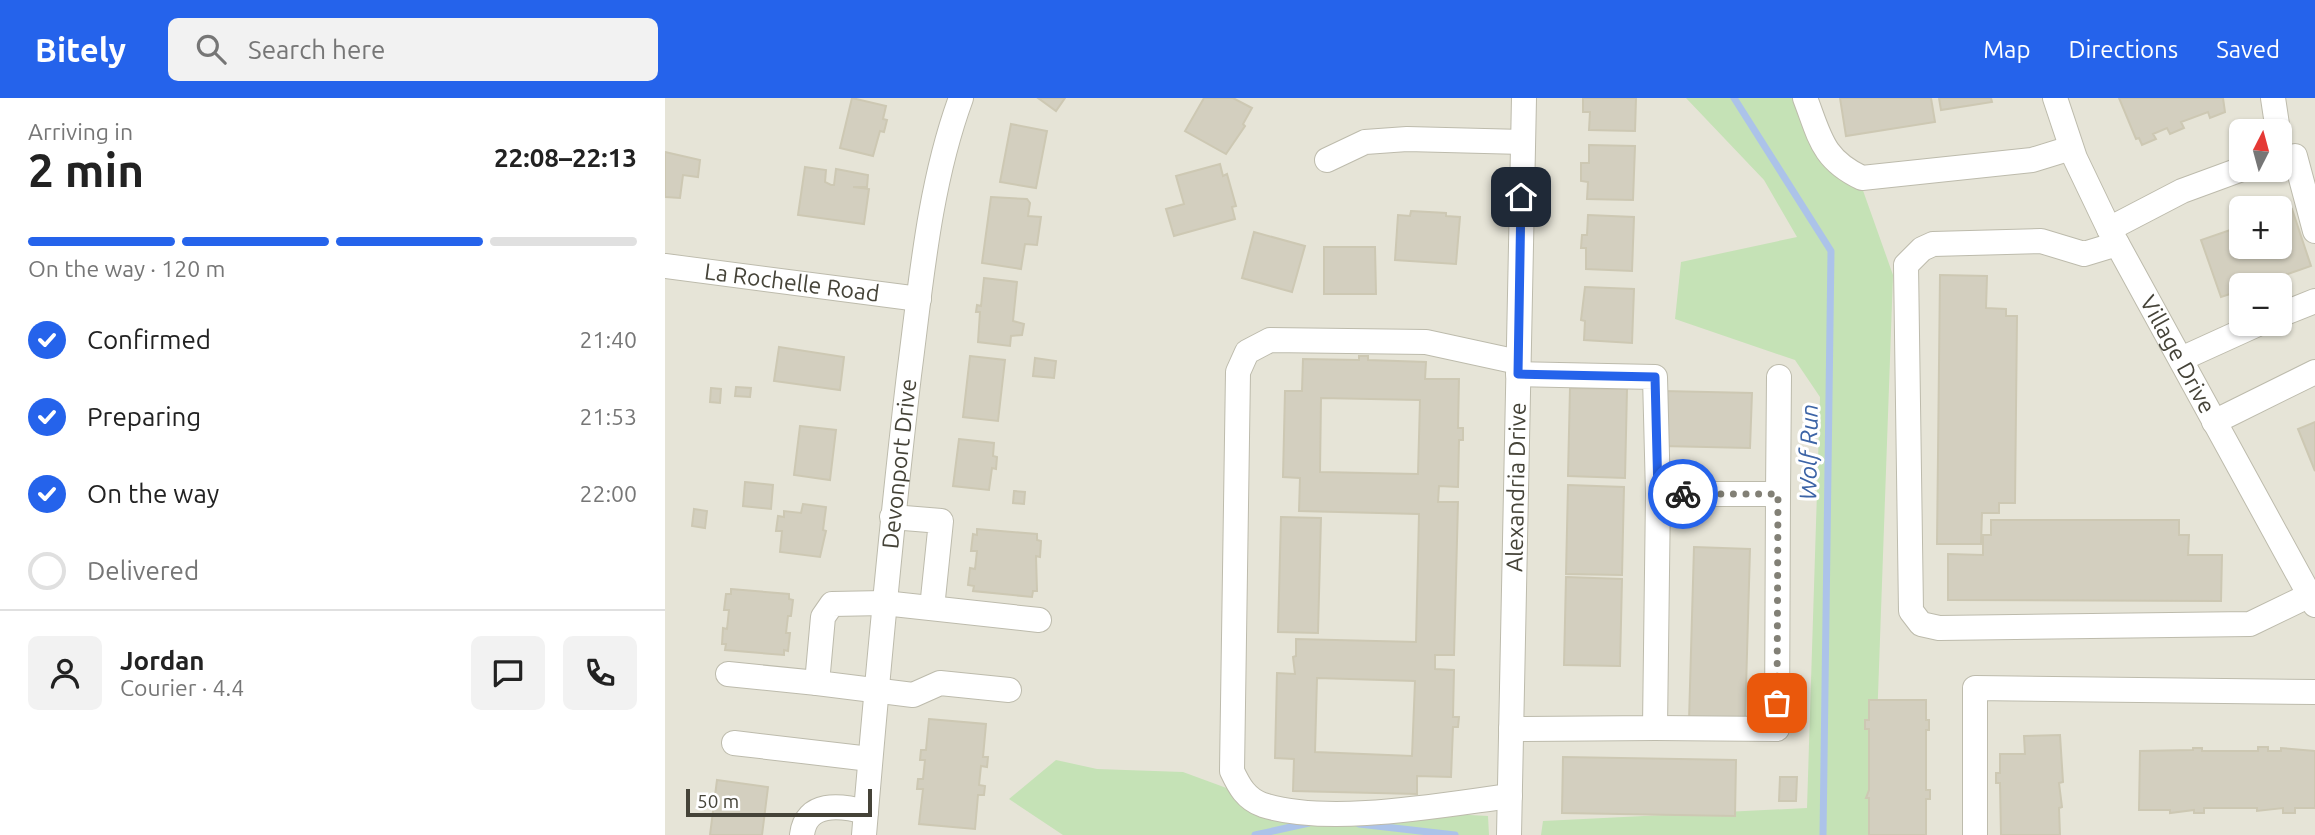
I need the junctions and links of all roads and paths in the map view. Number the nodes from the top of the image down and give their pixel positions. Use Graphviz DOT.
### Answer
graph roads {
  1 [pos="961,98"];
  2 [pos="1524,98"];
  3 [pos="1805,98"];
  4 [pos="2056,98"];
  5 [pos="2273,98"];
  6 [pos="2277,119"];
  7 [pos="1523,142"];
  8 [pos="2071,148"];
  9 [pos="1327,160"];
  10 [pos="2293,160"];
  11 [pos="2229,174"];
  12 [pos="2315,231"];
  13 [pos="2113,237"];
  14 [pos="665,266"];
  15 [pos="919,299"];
  16 [pos="2315,300"];
  17 [pos="2292,310"];
  18 [pos="2232,336"];
  19 [pos="2181,359"];
  20 [pos="1518,368"];
  21 [pos="2315,372"];
  22 [pos="1779,377"];
  23 [pos="2214,422"];
  24 [pos="1658,494"];
  25 [pos="1778,494"];
  26 [pos="892,517"];
  27 [pos="2306,566"];
  28 [pos="2312,600"];
  29 [pos="884,603"];
  30 [pos="932,608"];
  31 [pos="1038,620"];
  32 [pos="728,674"];
  33 [pos="817,683"];
  34 [pos="1009,690"];
  35 [pos="876,691"];
  36 [pos="2315,692"];
  37 [pos="1655,728"];
  38 [pos="1511,729"];
  39 [pos="734,743"];
  40 [pos="870,759"];
  41 [pos="1510,796"];
  42 [pos="865,823"];
  43 [pos="802,835"];
  44 [pos="1509,835"];
  45 [pos="1975,835"];
  1 -- 15 [label="street, Devonport Drive"];
  2 -- 7 [label="street, Alexandria Drive"];
  3 -- 8 [label="street"];
  4 -- 8 [label="street, Village Drive"];
  5 -- 6 [label="street"];
  7 -- 9 [label="street"];
  7 -- 20 [label="street, Alexandria Drive"];
  8 -- 13 [label="street, Village Drive"];
  10 -- 12 [label="street"];
  11 -- 13 [label="street"];
  13 -- 19 [label="street, Village Drive"];
  13 -- 28 [label="street"];
  14 -- 15 [label="street, La Rochelle Road"];
  15 -- 26 [label="street, Devonport Drive"];
  16 -- 17 [label="street"];
  18 -- 19 [label="street"];
  19 -- 23 [label="street, Village Drive"];
  20 -- 24 [label="street"];
  20 -- 38 [label="street, Alexandria Drive"];
  20 -- 41 [label="street"];
  21 -- 23 [label="street"];
  22 -- 25 [label="street"];
  23 -- 27 [label="street, Village Drive"];
  24 -- 25 [label="street"];
  24 -- 37 [label="street"];
  25 -- 37 [label="street"];
  26 -- 29 [label="street, Devonport Drive"];
  26 -- 30 [label="street"];
  27 -- 28 [label="street, Village Drive"];
  29 -- 30 [label="street"];
  29 -- 33 [label="street"];
  29 -- 35 [label="street, Devonport Drive"];
  30 -- 31 [label="street"];
  32 -- 33 [label="street"];
  33 -- 35 [label="street"];
  34 -- 35 [label="street"];
  35 -- 40 [label="street, Devonport Drive"];
  36 -- 45 [label="street"];
  37 -- 38 [label="street"];
  38 -- 41 [label="street, Alexandria Drive"];
  39 -- 40 [label="street"];
  40 -- 42 [label="street, Devonport Drive"];
  41 -- 44 [label="street, Alexandria Drive"];
  42 -- 43 [label="street"];
}
